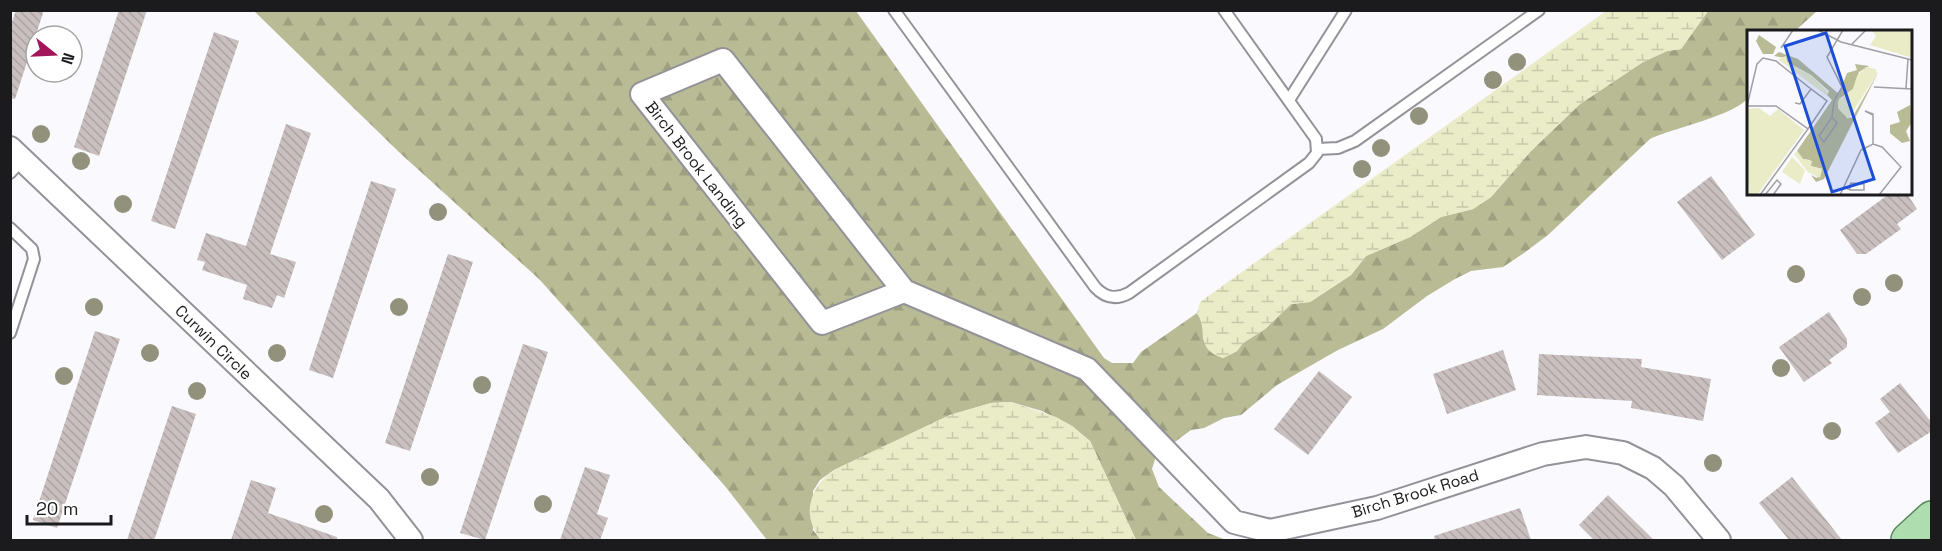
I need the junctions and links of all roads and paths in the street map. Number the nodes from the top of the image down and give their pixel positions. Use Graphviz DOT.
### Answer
graph roads {
  1 [pos="894,10"];
  2 [pos="1224,10"];
  3 [pos="1346,10"];
  4 [pos="1539,10"];
  5 [pos="1289,100"];
  6 [pos="1318,149"];
  7 [pos="15,160"];
  8 [pos="10,228"];
  9 [pos="903,291"];
  10 [pos="10,333"];
  11 [pos="1932,518"];
  12 [pos="411,540"];
  13 [pos="1719,540"];
  14 [pos="1908,540"];
  1 -- 6 [label="lane"];
  2 -- 5 [label="lane"];
  3 -- 5 [label="lane"];
  4 -- 6 [label="lane"];
  5 -- 6 [label="lane"];
  7 -- 12 [label="street, Curwin Circle"];
  8 -- 10 [label="lane"];
  9 -- 9 [label="street, Birch Brook Landing"];
  9 -- 13 [label="street, Birch Brook Road"];
  11 -- 14 [label="main road"];
}
